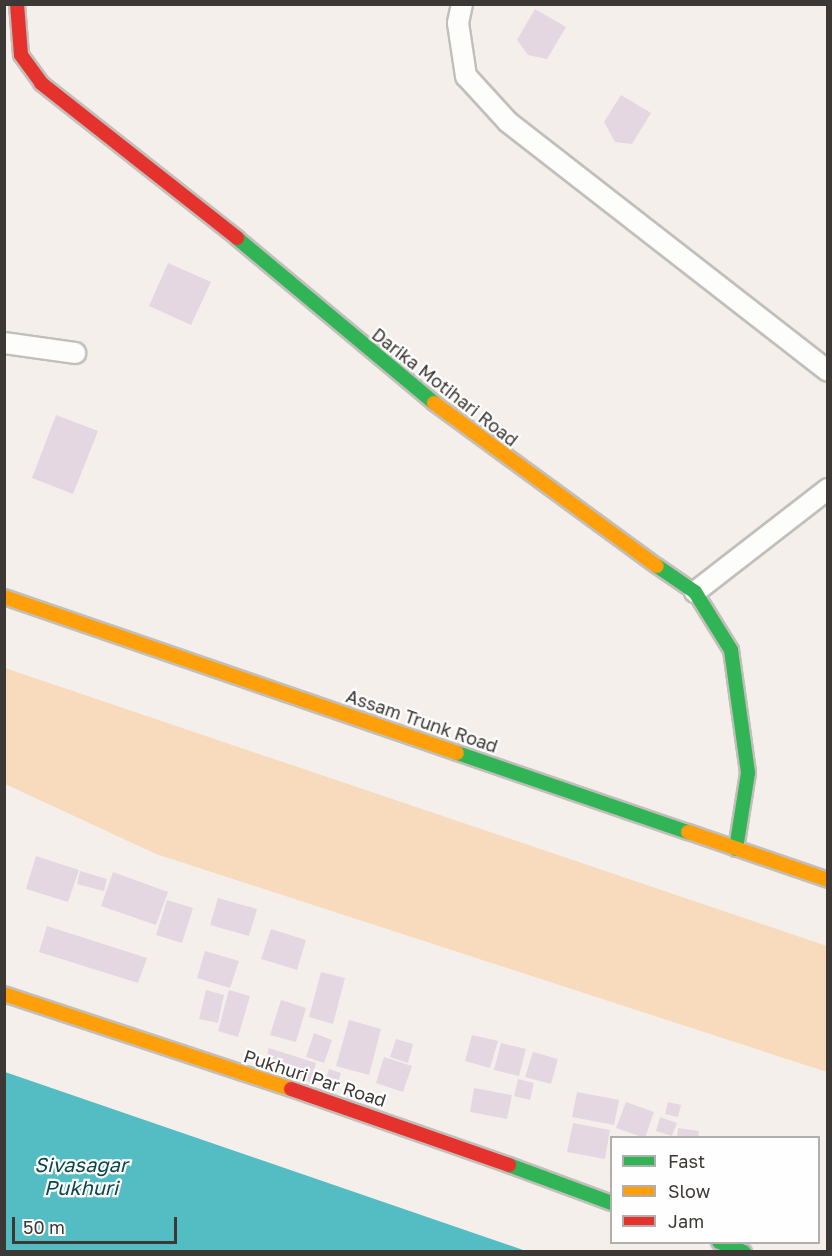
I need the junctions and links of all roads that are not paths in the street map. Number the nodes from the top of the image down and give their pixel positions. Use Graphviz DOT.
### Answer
graph roads {
  1 [pos="17,4"];
  2 [pos="462,4"];
  3 [pos="4,342"];
  4 [pos="75,353"];
  5 [pos="828,371"];
  6 [pos="828,489"];
  7 [pos="703,586"];
  8 [pos="4,597"];
  9 [pos="736,849"];
  10 [pos="828,880"];
  11 [pos="4,994"];
  12 [pos="610,1202"];
  13 [pos="725,1244"];
  14 [pos="744,1251"];
  1 -- 7 [label="main road, Darika Motihari Road"];
  2 -- 5 [label="street"];
  3 -- 4 [label="street"];
  6 -- 7 [label="street"];
  7 -- 9 [label="main road, Darika Motihari Road"];
  8 -- 9 [label="main road, Assam Trunk Road"];
  9 -- 10 [label="main road, Assam Trunk Road"];
  11 -- 12 [label="main road, Pukhuri Par Road"];
  13 -- 14 [label="main road"];
}
